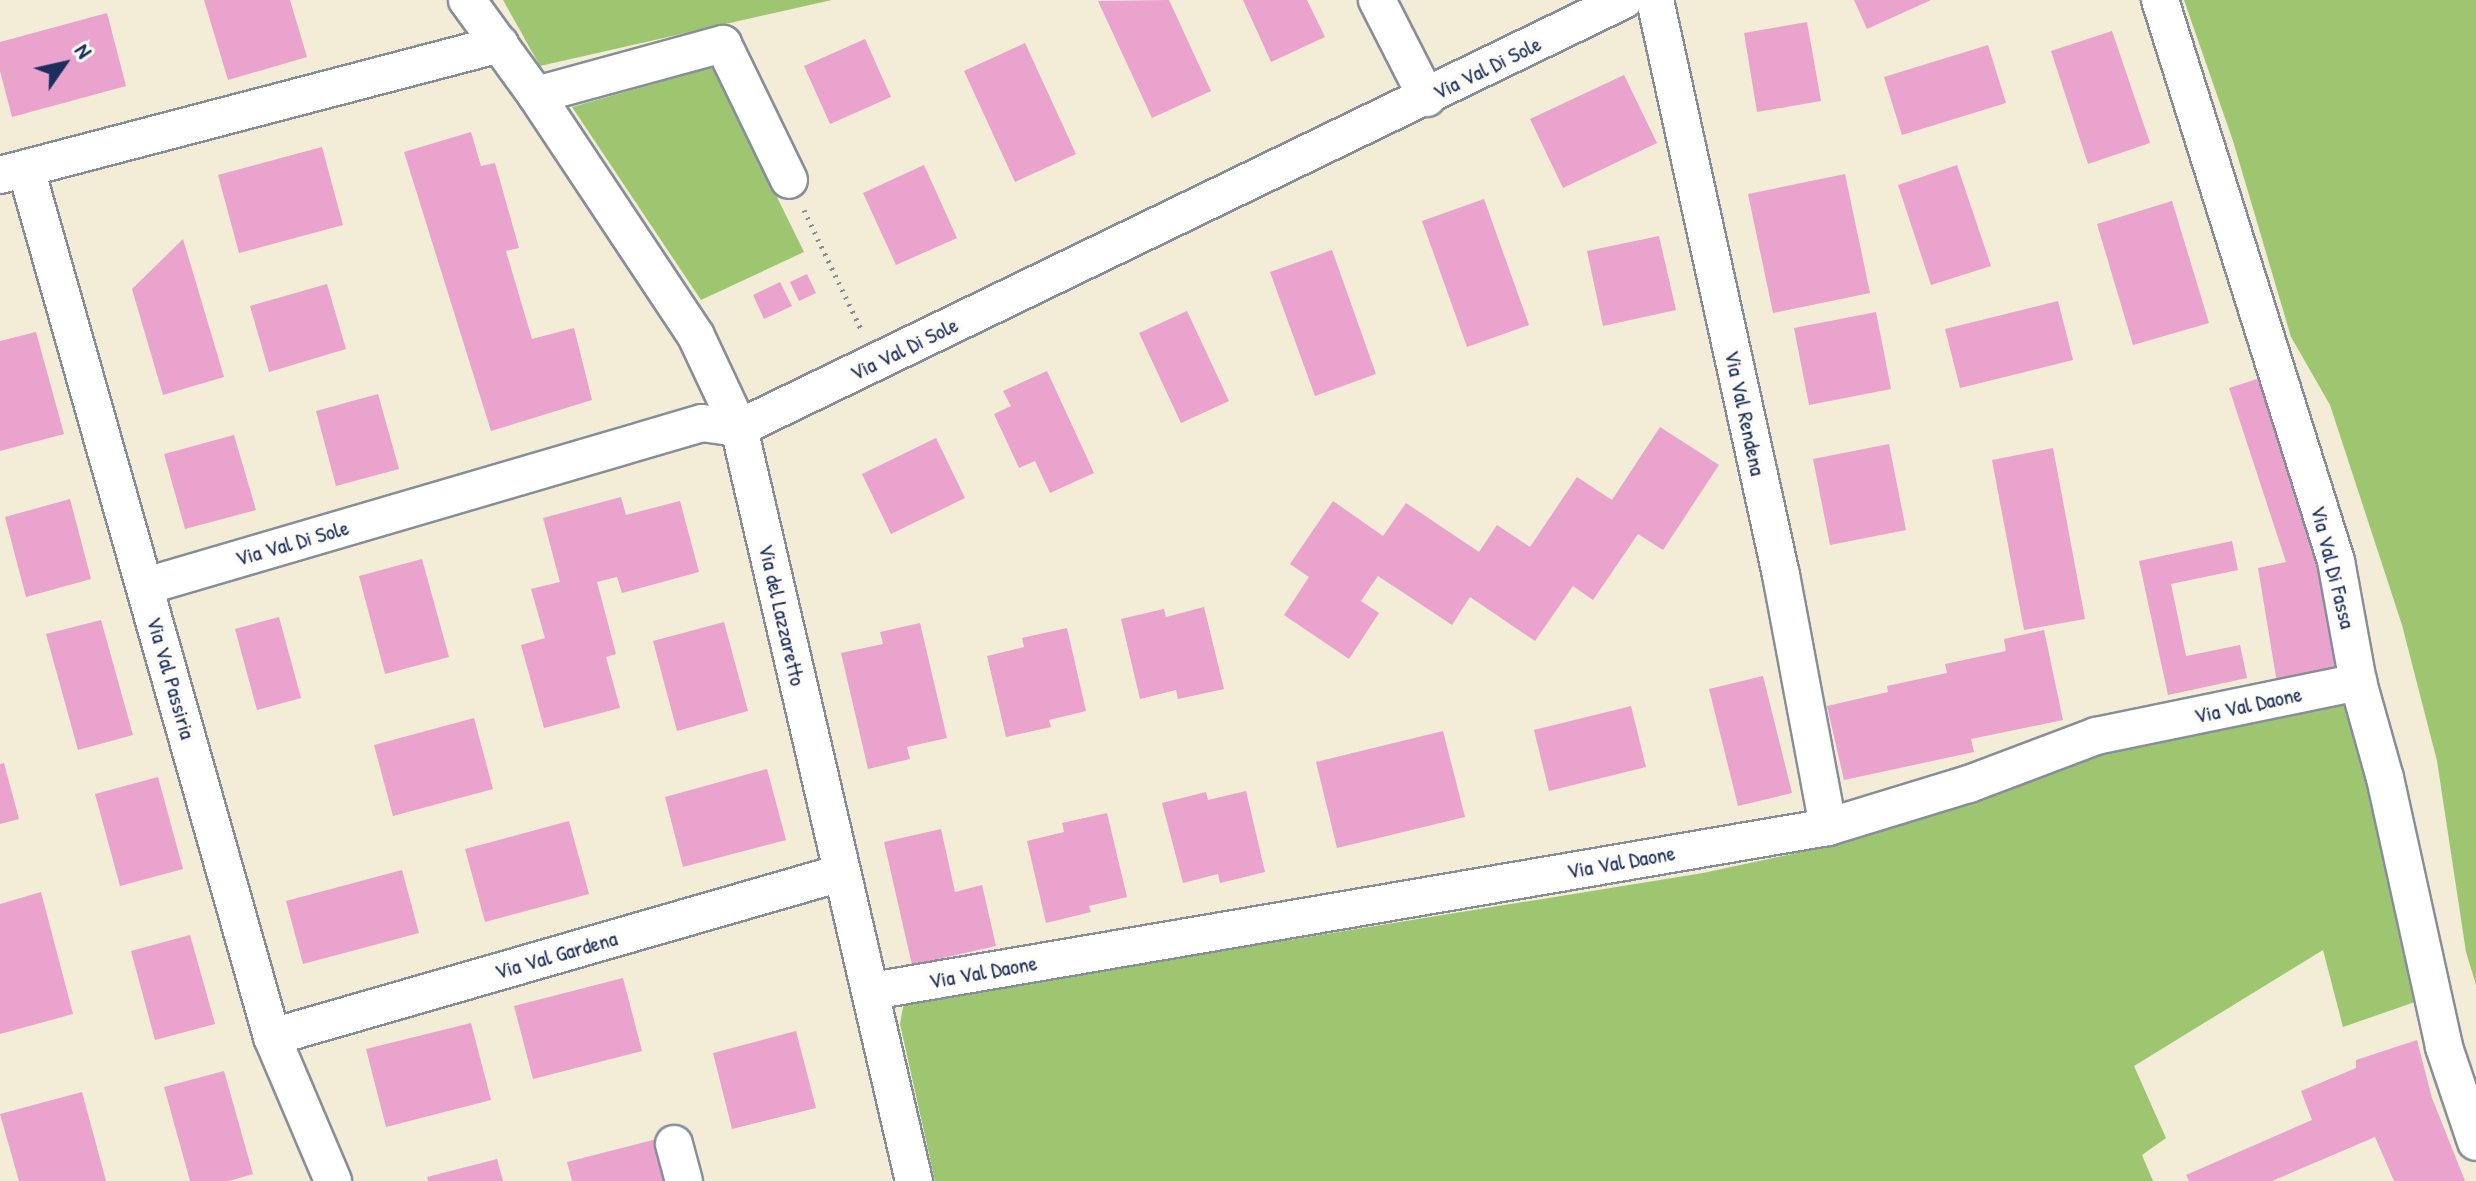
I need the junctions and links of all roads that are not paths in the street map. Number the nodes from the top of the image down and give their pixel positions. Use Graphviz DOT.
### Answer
graph roads {
  1 [pos="467,0"];
  2 [pos="1377,0"];
  3 [pos="1624,0"];
  4 [pos="1655,0"];
  5 [pos="2160,0"];
  6 [pos="500,44"];
  7 [pos="536,95"];
  8 [pos="1427,98"];
  9 [pos="13,172"];
  10 [pos="789,180"];
  11 [pos="739,428"];
  12 [pos="146,586"];
  13 [pos="2358,682"];
  14 [pos="1828,827"];
  15 [pos="841,873"];
  16 [pos="872,991"];
  17 [pos="272,1037"];
  18 [pos="2476,1142"];
  19 [pos="674,1144"];
  20 [pos="333,1181"];
  21 [pos="684,1181"];
  22 [pos="914,1181"];
  1 -- 6 [label="street, Via del Lazzaretto"];
  2 -- 8 [label="street"];
  3 -- 8 [label="street, Via Val Di Sole"];
  4 -- 14 [label="street, Via Val Rendena"];
  5 -- 13 [label="street, Via Val Di Fassa"];
  6 -- 7 [label="street, Via del Lazzaretto"];
  6 -- 9 [label="street"];
  7 -- 10 [label="street"];
  7 -- 11 [label="street, Via del Lazzaretto"];
  8 -- 11 [label="street, Via Val Di Sole"];
  9 -- 12 [label="street, Via Val Passiria"];
  11 -- 12 [label="street, Via Val Di Sole"];
  11 -- 15 [label="street, Via del Lazzaretto"];
  12 -- 17 [label="street, Via Val Passiria"];
  13 -- 14 [label="street, Via Val Daone"];
  13 -- 18 [label="street, Via Val Di Fassa"];
  14 -- 16 [label="street, Via Val Daone"];
  15 -- 16 [label="street, Via del Lazzaretto"];
  15 -- 17 [label="street, Via Val Gardena"];
  16 -- 22 [label="street, Via del Lazzaretto"];
  17 -- 20 [label="street, Via Val Passiria"];
  19 -- 21 [label="street"];
}
